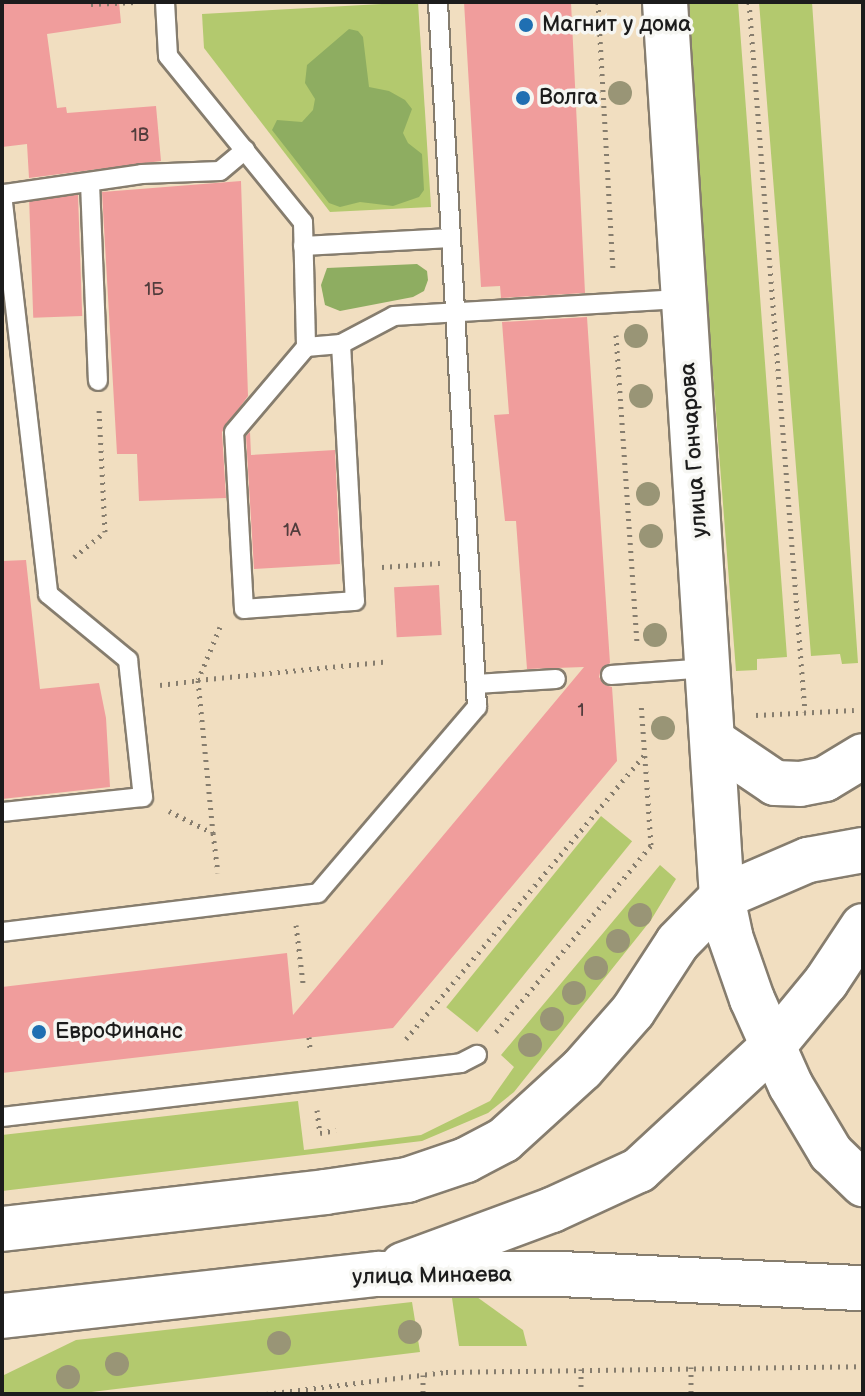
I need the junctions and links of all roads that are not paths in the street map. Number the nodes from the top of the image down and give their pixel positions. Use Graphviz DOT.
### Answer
graph roads {
  1 [pos="165,2"];
  2 [pos="438,2"];
  3 [pos="665,2"];
  4 [pos="245,150"];
  5 [pos="90,183"];
  6 [pos="3,194"];
  7 [pos="451,238"];
  8 [pos="303,246"];
  9 [pos="684,299"];
  10 [pos="455,312"];
  11 [pos="341,344"];
  12 [pos="306,347"];
  13 [pos="98,381"];
  14 [pos="708,668"];
  15 [pos="611,675"];
  16 [pos="556,679"];
  17 [pos="476,684"];
  18 [pos="713,741"];
  19 [pos="863,756"];
  20 [pos="2,812"];
  21 [pos="863,850"];
  22 [pos="722,897"];
  23 [pos="863,926"];
  24 [pos="2,932"];
  25 [pos="774,1045"];
  26 [pos="477,1055"];
  27 [pos="2,1117"];
  28 [pos="863,1184"];
  29 [pos="2,1229"];
  30 [pos="379,1274"];
  31 [pos="863,1288"];
  32 [pos="2,1316"];
  1 -- 4 [label="lane"];
  2 -- 7 [label="lane"];
  3 -- 9 [label="main road, улица Гончарова"];
  4 -- 5 [label="lane"];
  4 -- 8 [label="lane"];
  5 -- 6 [label="lane"];
  5 -- 13 [label="lane"];
  6 -- 20 [label="lane"];
  7 -- 8 [label="lane"];
  7 -- 10 [label="lane"];
  8 -- 12 [label="lane"];
  9 -- 10 [label="lane"];
  9 -- 14 [label="main road, улица Гончарова"];
  10 -- 11 [label="lane"];
  10 -- 17 [label="lane"];
  11 -- 12 [label="lane"];
  11 -- 12 [label="lane"];
  14 -- 15 [label="lane"];
  14 -- 18 [label="main road, улица Гончарова"];
  16 -- 17 [label="lane"];
  17 -- 24 [label="lane"];
  18 -- 19 [label="main road"];
  18 -- 22 [label="main road, улица Гончарова"];
  21 -- 22 [label="main road"];
  22 -- 25 [label="main road, улица Гончарова"];
  22 -- 29 [label="main road"];
  23 -- 25 [label="main road"];
  25 -- 28 [label="main road, улица Гончарова"];
  25 -- 30 [label="main road"];
  26 -- 27 [label="lane"];
  30 -- 31 [label="main road, улица Минаева"];
  30 -- 32 [label="main road, улица Минаева"];
}
